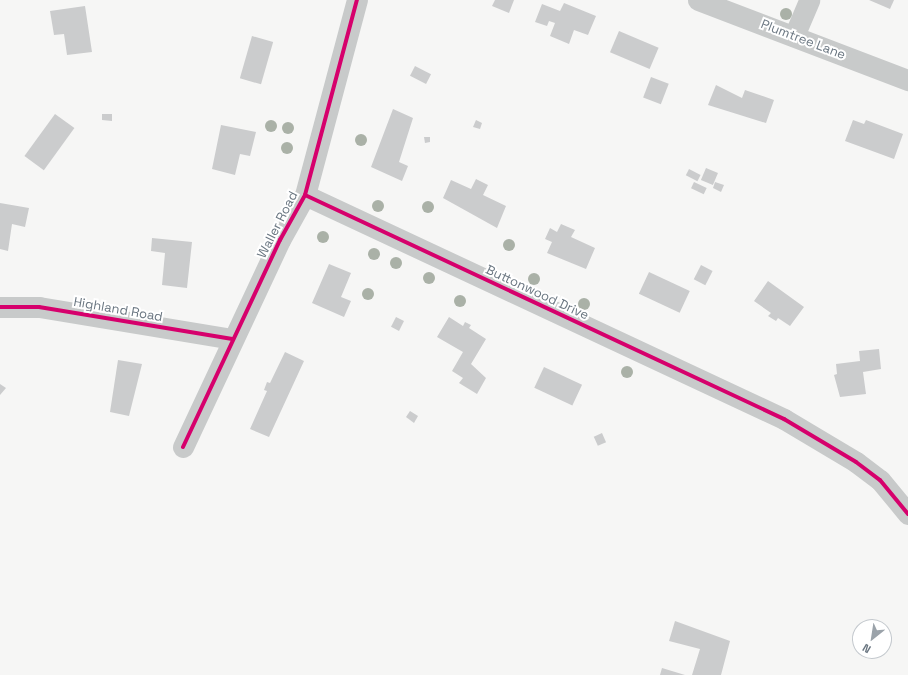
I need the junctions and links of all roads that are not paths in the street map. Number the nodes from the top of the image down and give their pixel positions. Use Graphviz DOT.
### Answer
graph roads {
  1 [pos="357,0"];
  2 [pos="698,0"];
  3 [pos="809,0"];
  4 [pos="794,36"];
  5 [pos="908,80"];
  6 [pos="305,195"];
  7 [pos="0,307"];
  8 [pos="232,339"];
  9 [pos="183,447"];
  10 [pos="908,514"];
  1 -- 6 [label="street, Waller Road"];
  2 -- 4 [label="street, Plumtree Lane"];
  3 -- 4 [label="street"];
  4 -- 5 [label="street, Plumtree Lane"];
  6 -- 8 [label="street, Waller Road"];
  6 -- 10 [label="street, Buttonwood Drive"];
  7 -- 8 [label="street, Highland Road"];
  8 -- 9 [label="street, Waller Road"];
}
